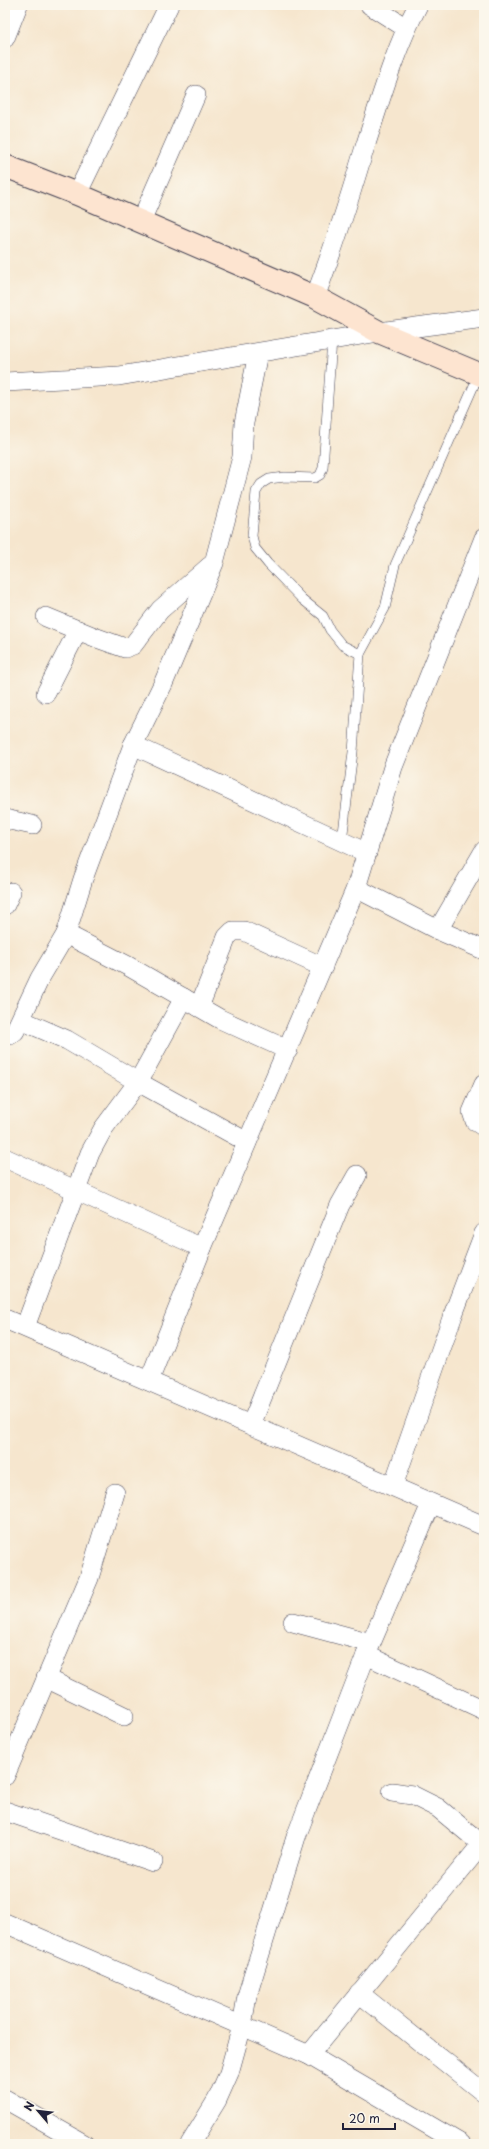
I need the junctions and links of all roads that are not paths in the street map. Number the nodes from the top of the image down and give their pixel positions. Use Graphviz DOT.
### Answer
graph roads {
  1 [pos="18,5"];
  2 [pos="169,5"];
  3 [pos="370,5"];
  4 [pos="418,5"];
  5 [pos="406,28"];
  6 [pos="5,38"];
  7 [pos="196,95"];
  8 [pos="5,166"];
  9 [pos="77,194"];
  10 [pos="141,222"];
  11 [pos="315,297"];
  12 [pos="484,318"];
  13 [pos="379,332"];
  14 [pos="332,340"];
  15 [pos="258,353"];
  16 [pos="481,375"];
  17 [pos="5,382"];
  18 [pos="484,538"];
  19 [pos="214,563"];
  20 [pos="46,617"];
  21 [pos="78,630"];
  22 [pos="360,654"];
  23 [pos="46,693"];
  24 [pos="133,744"];
  25 [pos="5,819"];
  26 [pos="32,825"];
  27 [pos="342,841"];
  28 [pos="484,851"];
  29 [pos="367,853"];
  30 [pos="356,888"];
  31 [pos="438,930"];
  32 [pos="66,934"];
  33 [pos="484,950"];
  34 [pos="323,967"];
  35 [pos="192,1002"];
  36 [pos="21,1020"];
  37 [pos="5,1033"];
  38 [pos="288,1050"];
  39 [pos="138,1082"];
  40 [pos="484,1084"];
  41 [pos="484,1127"];
  42 [pos="247,1142"];
  43 [pos="5,1158"];
  44 [pos="357,1175"];
  45 [pos="76,1190"];
  46 [pos="484,1233"];
  47 [pos="202,1248"];
  48 [pos="5,1319"];
  49 [pos="25,1327"];
  50 [pos="149,1381"];
  51 [pos="251,1425"];
  52 [pos="393,1486"];
  53 [pos="115,1493"];
  54 [pos="431,1504"];
  55 [pos="484,1526"];
  56 [pos="293,1622"];
  57 [pos="368,1649"];
  58 [pos="46,1678"];
  59 [pos="484,1710"];
  60 [pos="124,1716"];
  61 [pos="5,1776"];
  62 [pos="392,1792"];
  63 [pos="5,1810"];
  64 [pos="482,1846"];
  65 [pos="153,1862"];
  66 [pos="5,1923"];
  67 [pos="359,1993"];
  68 [pos="242,2026"];
  69 [pos="309,2055"];
  70 [pos="484,2093"];
  71 [pos="5,2099"];
  72 [pos="84,2144"];
  73 [pos="190,2144"];
  74 [pos="461,2144"];
  1 -- 6 [label="street"];
  2 -- 9 [label="street"];
  3 -- 5 [label="street"];
  4 -- 5 [label="street"];
  5 -- 11 [label="street"];
  7 -- 10 [label="street"];
  8 -- 9 [label="street"];
  9 -- 10 [label="street"];
  10 -- 11 [label="street"];
  11 -- 13 [label="street"];
  12 -- 13 [label="street"];
  13 -- 14 [label="street"];
  13 -- 16 [label="street"];
  14 -- 15 [label="street"];
  14 -- 22 [label="lane"];
  15 -- 17 [label="street"];
  15 -- 19 [label="street"];
  16 -- 22 [label="lane"];
  18 -- 29 [label="street"];
  19 -- 21 [label="street"];
  19 -- 24 [label="street"];
  20 -- 21 [label="street"];
  21 -- 23 [label="street"];
  22 -- 27 [label="lane"];
  24 -- 27 [label="street"];
  24 -- 32 [label="street"];
  25 -- 26 [label="street"];
  27 -- 29 [label="street"];
  28 -- 31 [label="street"];
  29 -- 30 [label="street"];
  30 -- 31 [label="street"];
  30 -- 34 [label="street"];
  31 -- 33 [label="street"];
  32 -- 35 [label="street"];
  32 -- 36 [label="street"];
  34 -- 35 [label="street"];
  34 -- 38 [label="street"];
  35 -- 38 [label="street"];
  35 -- 39 [label="street"];
  36 -- 37 [label="street"];
  36 -- 39 [label="street"];
  38 -- 42 [label="street"];
  39 -- 42 [label="street"];
  39 -- 45 [label="street"];
  40 -- 41 [label="street"];
  42 -- 47 [label="street"];
  43 -- 45 [label="street"];
  44 -- 51 [label="street"];
  45 -- 47 [label="street"];
  45 -- 49 [label="street"];
  46 -- 52 [label="street"];
  47 -- 50 [label="street"];
  48 -- 49 [label="street"];
  49 -- 50 [label="street"];
  50 -- 51 [label="street"];
  51 -- 52 [label="street"];
  52 -- 54 [label="street"];
  53 -- 58 [label="street"];
  54 -- 55 [label="street"];
  54 -- 57 [label="street"];
  56 -- 57 [label="street"];
  57 -- 59 [label="street"];
  57 -- 68 [label="street"];
  58 -- 60 [label="street"];
  58 -- 61 [label="street"];
  62 -- 64 [label="street"];
  63 -- 65 [label="street"];
  64 -- 67 [label="street"];
  66 -- 68 [label="street"];
  67 -- 69 [label="street"];
  67 -- 70 [label="street"];
  68 -- 69 [label="street"];
  68 -- 73 [label="street"];
  69 -- 74 [label="street"];
  71 -- 72 [label="street"];
}
